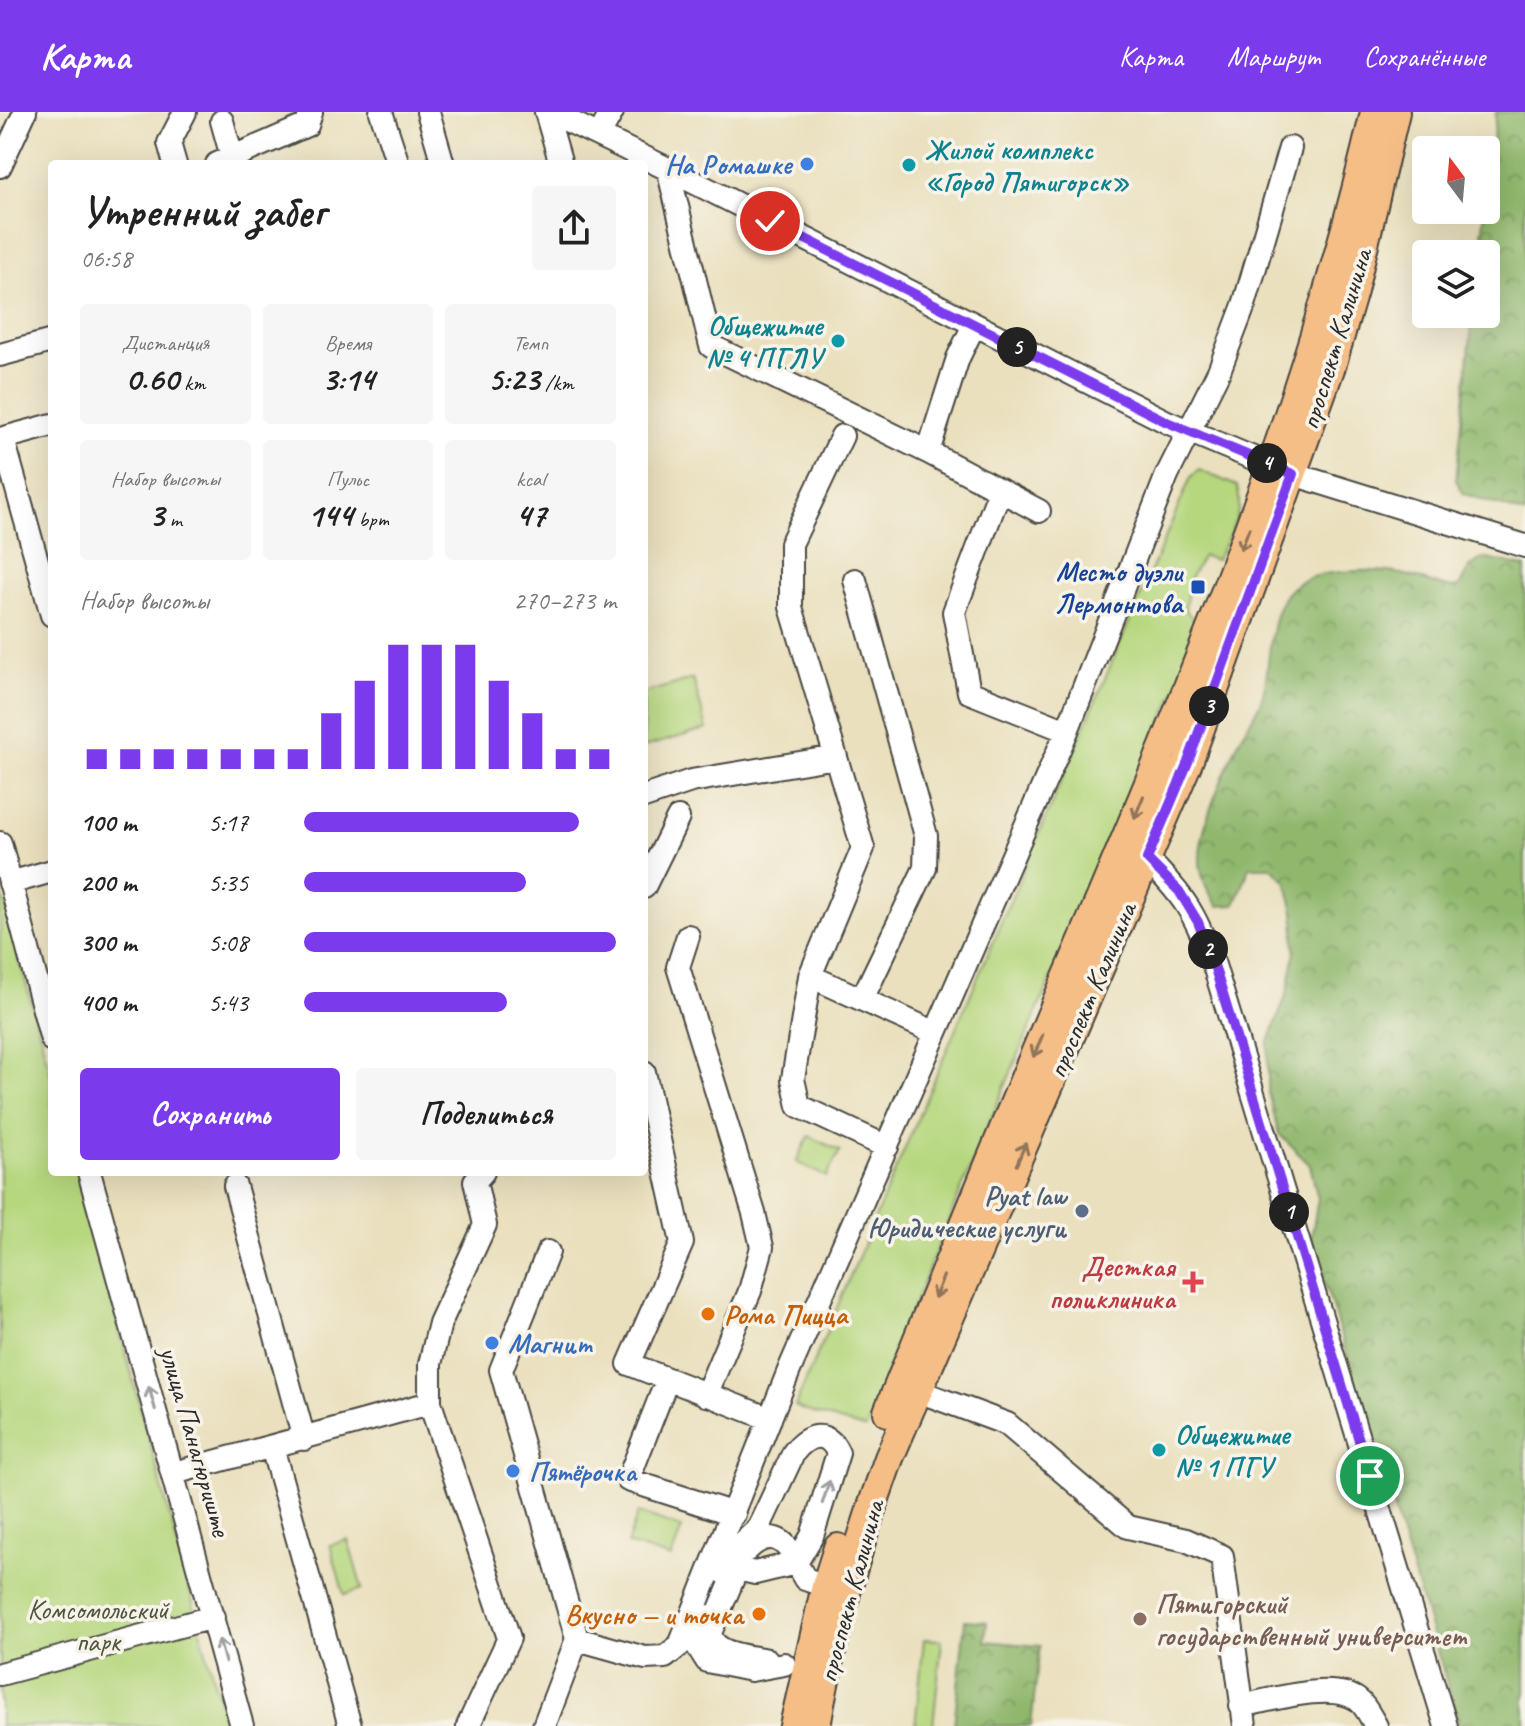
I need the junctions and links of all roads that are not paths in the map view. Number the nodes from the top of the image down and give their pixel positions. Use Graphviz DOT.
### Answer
graph roads {
  1 [pos="25,112"];
  2 [pos="185,112"];
  3 [pos="311,112"];
  4 [pos="381,112"];
  5 [pos="428,112"];
  6 [pos="548,112"];
  7 [pos="612,112"];
  8 [pos="1375,112"];
  9 [pos="1395,112"];
  10 [pos="222,121"];
  11 [pos="599,135"];
  12 [pos="1290,148"];
  13 [pos="174,160"];
  14 [pos="225,160"];
  15 [pos="397,160"];
  16 [pos="442,160"];
  17 [pos="560,160"];
  18 [pos="0,166"];
  19 [pos="668,169"];
  20 [pos="974,325"];
  21 [pos="48,342"];
  22 [pos="0,355"];
  23 [pos="48,426"];
  24 [pos="1188,431"];
  25 [pos="842,436"];
  26 [pos="1,439"];
  27 [pos="928,452"];
  28 [pos="1283,470"];
  29 [pos="1000,490"];
  30 [pos="1039,511"];
  31 [pos="1525,546"];
  32 [pos="855,580"];
  33 [pos="48,601"];
  34 [pos="1067,731"];
  35 [pos="1162,751"];
  36 [pos="836,757"];
  37 [pos="1188,762"];
  38 [pos="648,796"];
  39 [pos="678,818"];
  40 [pos="0,843"];
  41 [pos="1147,859"];
  42 [pos="48,872"];
  43 [pos="648,879"];
  44 [pos="10,883"];
  45 [pos="688,936"];
  46 [pos="810,976"];
  47 [pos="862,999"];
  48 [pos="48,1025"];
  49 [pos="934,1032"];
  50 [pos="648,1090"];
  51 [pos="887,1147"];
  52 [pos="90,1176"];
  53 [pos="479,1176"];
  54 [pos="235,1186"];
  55 [pos="548,1252"];
  56 [pos="667,1380"];
  57 [pos="918,1391"];
  58 [pos="706,1395"];
  59 [pos="430,1403"];
  60 [pos="770,1419"];
  61 [pos="304,1439"];
  62 [pos="272,1447"];
  63 [pos="174,1473"];
  64 [pos="734,1514"];
  65 [pos="796,1563"];
  66 [pos="737,1569"];
  67 [pos="826,1586"];
  68 [pos="213,1617"];
  69 [pos="577,1639"];
  70 [pos="795,1666"];
  71 [pos="0,1674"];
  72 [pos="1243,1716"];
  73 [pos="242,1726"];
  74 [pos="350,1726"];
  75 [pos="468,1726"];
  76 [pos="544,1726"];
  77 [pos="794,1726"];
  78 [pos="816,1726"];
  79 [pos="1376,1726"];
  80 [pos="1446,1726"];
  1 -- 18 [label="street"];
  2 -- 13 [label="street"];
  3 -- 14 [label="street"];
  4 -- 15 [label="street"];
  5 -- 16 [label="street"];
  6 -- 11 [label="street"];
  6 -- 17 [label="street"];
  7 -- 11 [label="street"];
  8 -- 28 [label="main road, проспект Калинина"];
  9 -- 28 [label="main road, проспект Калинина"];
  10 -- 14 [label="street"];
  11 -- 19 [label="street"];
  12 -- 24 [label="street"];
  19 -- 20 [label="street"];
  19 -- 27 [label="street"];
  20 -- 24 [label="street"];
  20 -- 27 [label="street"];
  21 -- 22 [label="street"];
  23 -- 26 [label="street"];
  24 -- 28 [label="street"];
  24 -- 34 [label="street"];
  25 -- 36 [label="street"];
  26 -- 33 [label="street"];
  27 -- 29 [label="street"];
  28 -- 31 [label="street"];
  28 -- 35 [label="main road, проспект Калинина, one-way"];
  28 -- 37 [label="main road, проспект Калинина"];
  29 -- 30 [label="street"];
  29 -- 34 [label="street"];
  32 -- 47 [label="street"];
  34 -- 49 [label="street"];
  35 -- 37 [label="main road"];
  35 -- 67 [label="main road, проспект Калинина, one-way"];
  36 -- 38 [label="street"];
  36 -- 46 [label="street"];
  37 -- 41 [label="main road, проспект Калинина"];
  39 -- 43 [label="street"];
  40 -- 44 [label="street"];
  57 -- 41 [label="main road, проспект Калинина, one-way"];
  41 -- 80 [label="street"];
  42 -- 44 [label="street"];
  44 -- 48 [label="street"];
  45 -- 58 [label="street"];
  46 -- 47 [label="street"];
  46 -- 51 [label="street"];
  47 -- 49 [label="street"];
  49 -- 51 [label="street"];
  50 -- 56 [label="street"];
  51 -- 60 [label="street"];
  63 -- 52 [label="street, улица Панагюриште, one-way"];
  53 -- 59 [label="street"];
  54 -- 61 [label="street"];
  55 -- 69 [label="street"];
  56 -- 58 [label="street"];
  56 -- 64 [label="street"];
  57 -- 72 [label="street"];
  57 -- 78 [label="main road, проспект Калинина"];
  58 -- 60 [label="street"];
  59 -- 61 [label="street"];
  59 -- 75 [label="street"];
  60 -- 64 [label="street"];
  61 -- 62 [label="street"];
  62 -- 63 [label="street"];
  62 -- 74 [label="street"];
  63 -- 68 [label="street, улица Панагюриште"];
  64 -- 69 [label="street"];
  65 -- 66 [label="street"];
  65 -- 66 [label="street"];
  65 -- 67 [label="street"];
  65 -- 70 [label="street, one-way"];
  66 -- 70 [label="street"];
  67 -- 70 [label="main road, проспект Калинина"];
  68 -- 71 [label="street"];
  73 -- 68 [label="street, улица Панагюриште, one-way"];
  69 -- 76 [label="street"];
  70 -- 77 [label="main road, проспект Калинина"];
  72 -- 79 [label="street"];
}
